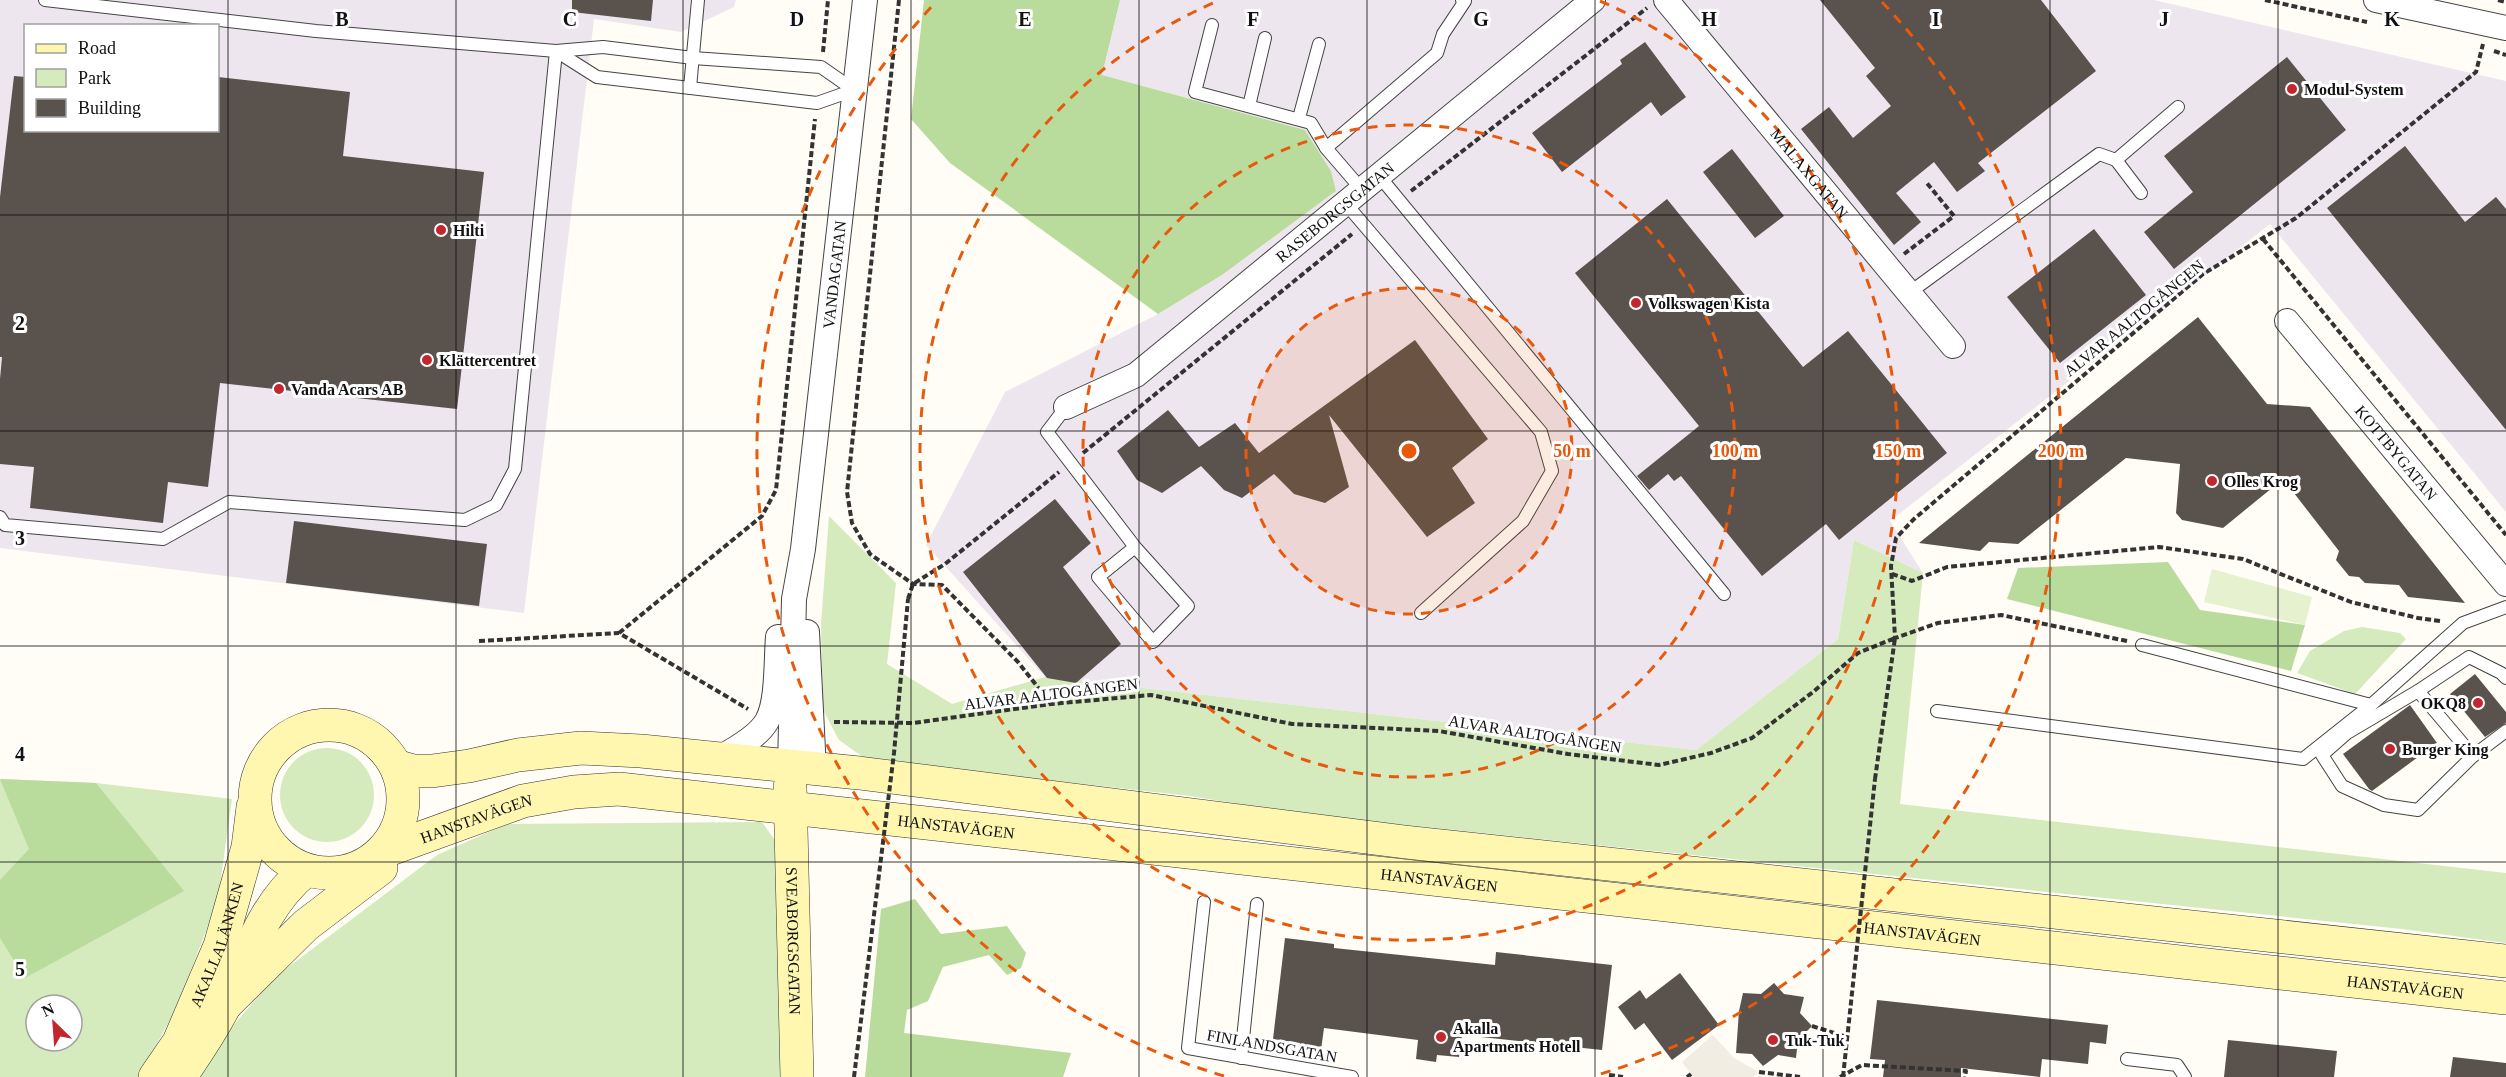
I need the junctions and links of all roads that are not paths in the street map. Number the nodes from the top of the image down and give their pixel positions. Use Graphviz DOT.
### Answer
graph roads {
  1 [pos="45,0"];
  2 [pos="698,0"];
  3 [pos="865,0"];
  4 [pos="1464,0"];
  5 [pos="1593,0"];
  6 [pos="2376,0"];
  7 [pos="1658,3"];
  8 [pos="2438,7"];
  9 [pos="1212,25"];
  10 [pos="2497,26"];
  11 [pos="1265,39"];
  12 [pos="1319,44"];
  13 [pos="556,51"];
  14 [pos="693,58"];
  15 [pos="690,88"];
  16 [pos="854,90"];
  17 [pos="1249,106"];
  18 [pos="2178,107"];
  19 [pos="1299,118"];
  20 [pos="1326,148"];
  21 [pos="2116,160"];
  22 [pos="1363,190"];
  23 [pos="2141,193"];
  24 [pos="1909,293"];
  25 [pos="2287,321"];
  26 [pos="1953,346"];
  27 [pos="1066,407"];
  28 [pos="0,517"];
  29 [pos="1135,547"];
  30 [pos="803,549"];
  31 [pos="2506,584"];
  32 [pos="1724,594"];
  33 [pos="794,599"];
  34 [pos="2506,607"];
  35 [pos="1420,613"];
  36 [pos="2142,645"];
  37 [pos="2504,674"];
  38 [pos="2418,691"];
  39 [pos="2371,705"];
  40 [pos="1937,711"];
  41 [pos="2506,731"];
  42 [pos="2473,756"];
  43 [pos="719,759"];
  44 [pos="396,766"];
  45 [pos="802,768"];
  46 [pos="254,802"];
  47 [pos="802,808"];
  48 [pos="428,833"];
  49 [pos="382,852"];
  50 [pos="306,870"];
  51 [pos="1204,902"];
  52 [pos="1257,904"];
  53 [pos="2506,961"];
  54 [pos="2506,998"];
  55 [pos="224,1006"];
  56 [pos="1241,1058"];
  57 [pos="2127,1059"];
  58 [pos="155,1077"];
  59 [pos="180,1077"];
  60 [pos="797,1077"];
  61 [pos="818,1077"];
  62 [pos="1352,1077"];
  63 [pos="2185,1077"];
  1 -- 13 [label="lane"];
  2 -- 14 [label="lane"];
  3 -- 16 [label="street, VANDAGATAN"];
  4 -- 20 [label="lane"];
  5 -- 22 [label="street, RASEBORGSGATAN"];
  6 -- 8 [label="street"];
  7 -- 24 [label="street, MALAXGATAN"];
  8 -- 10 [label="street"];
  9 -- 17 [label="lane"];
  11 -- 17 [label="lane"];
  12 -- 19 [label="lane"];
  13 -- 14 [label="lane"];
  13 -- 15 [label="lane"];
  13 -- 28 [label="lane"];
  14 -- 15 [label="lane"];
  14 -- 16 [label="lane"];
  15 -- 16 [label="lane"];
  16 -- 30 [label="street, VANDAGATAN"];
  17 -- 19 [label="lane"];
  18 -- 21 [label="lane"];
  19 -- 20 [label="lane"];
  20 -- 22 [label="lane"];
  21 -- 23 [label="lane"];
  21 -- 24 [label="lane"];
  22 -- 27 [label="street, RASEBORGSGATAN"];
  22 -- 32 [label="lane"];
  22 -- 35 [label="lane"];
  24 -- 26 [label="street, MALAXGATAN"];
  25 -- 31 [label="street, KOTTBYGATAN"];
  27 -- 29 [label="lane"];
  29 -- 29 [label="lane"];
  30 -- 33 [label="street, VANDAGATAN"];
  30 -- 45 [label="street, VANDAGATAN"];
  33 -- 43 [label="street, VANDAGATAN"];
  33 -- 45 [label="street, VANDAGATAN"];
  34 -- 39 [label="lane"];
  36 -- 39 [label="lane"];
  37 -- 38 [label="lane"];
  38 -- 42 [label="lane"];
  38 -- 42 [label="lane"];
  39 -- 40 [label="lane"];
  41 -- 42 [label="lane"];
  43 -- 44 [label="main road"];
  43 -- 45 [label="main road"];
  44 -- 46 [label="main road"];
  44 -- 49 [label="main road"];
  45 -- 47 [label="main road"];
  45 -- 53 [label="main road"];
  46 -- 50 [label="main road"];
  46 -- 58 [label="main road, AKALLALÄNKEN"];
  47 -- 48 [label="main road, HANSTAVÄGEN"];
  47 -- 54 [label="main road, HANSTAVÄGEN"];
  47 -- 60 [label="main road, SVEABORGSGATAN"];
  47 -- 61 [label="main road, SVEABORGSGATAN"];
  48 -- 49 [label="main road, HANSTAVÄGEN"];
  48 -- 55 [label="main road"];
  49 -- 50 [label="main road"];
  50 -- 55 [label="main road, AKALLALÄNKEN"];
  51 -- 56 [label="lane, FINLANDSGATAN"];
  52 -- 56 [label="lane"];
  55 -- 59 [label="main road, AKALLALÄNKEN"];
  56 -- 62 [label="lane, FINLANDSGATAN"];
  57 -- 63 [label="lane"];
}
